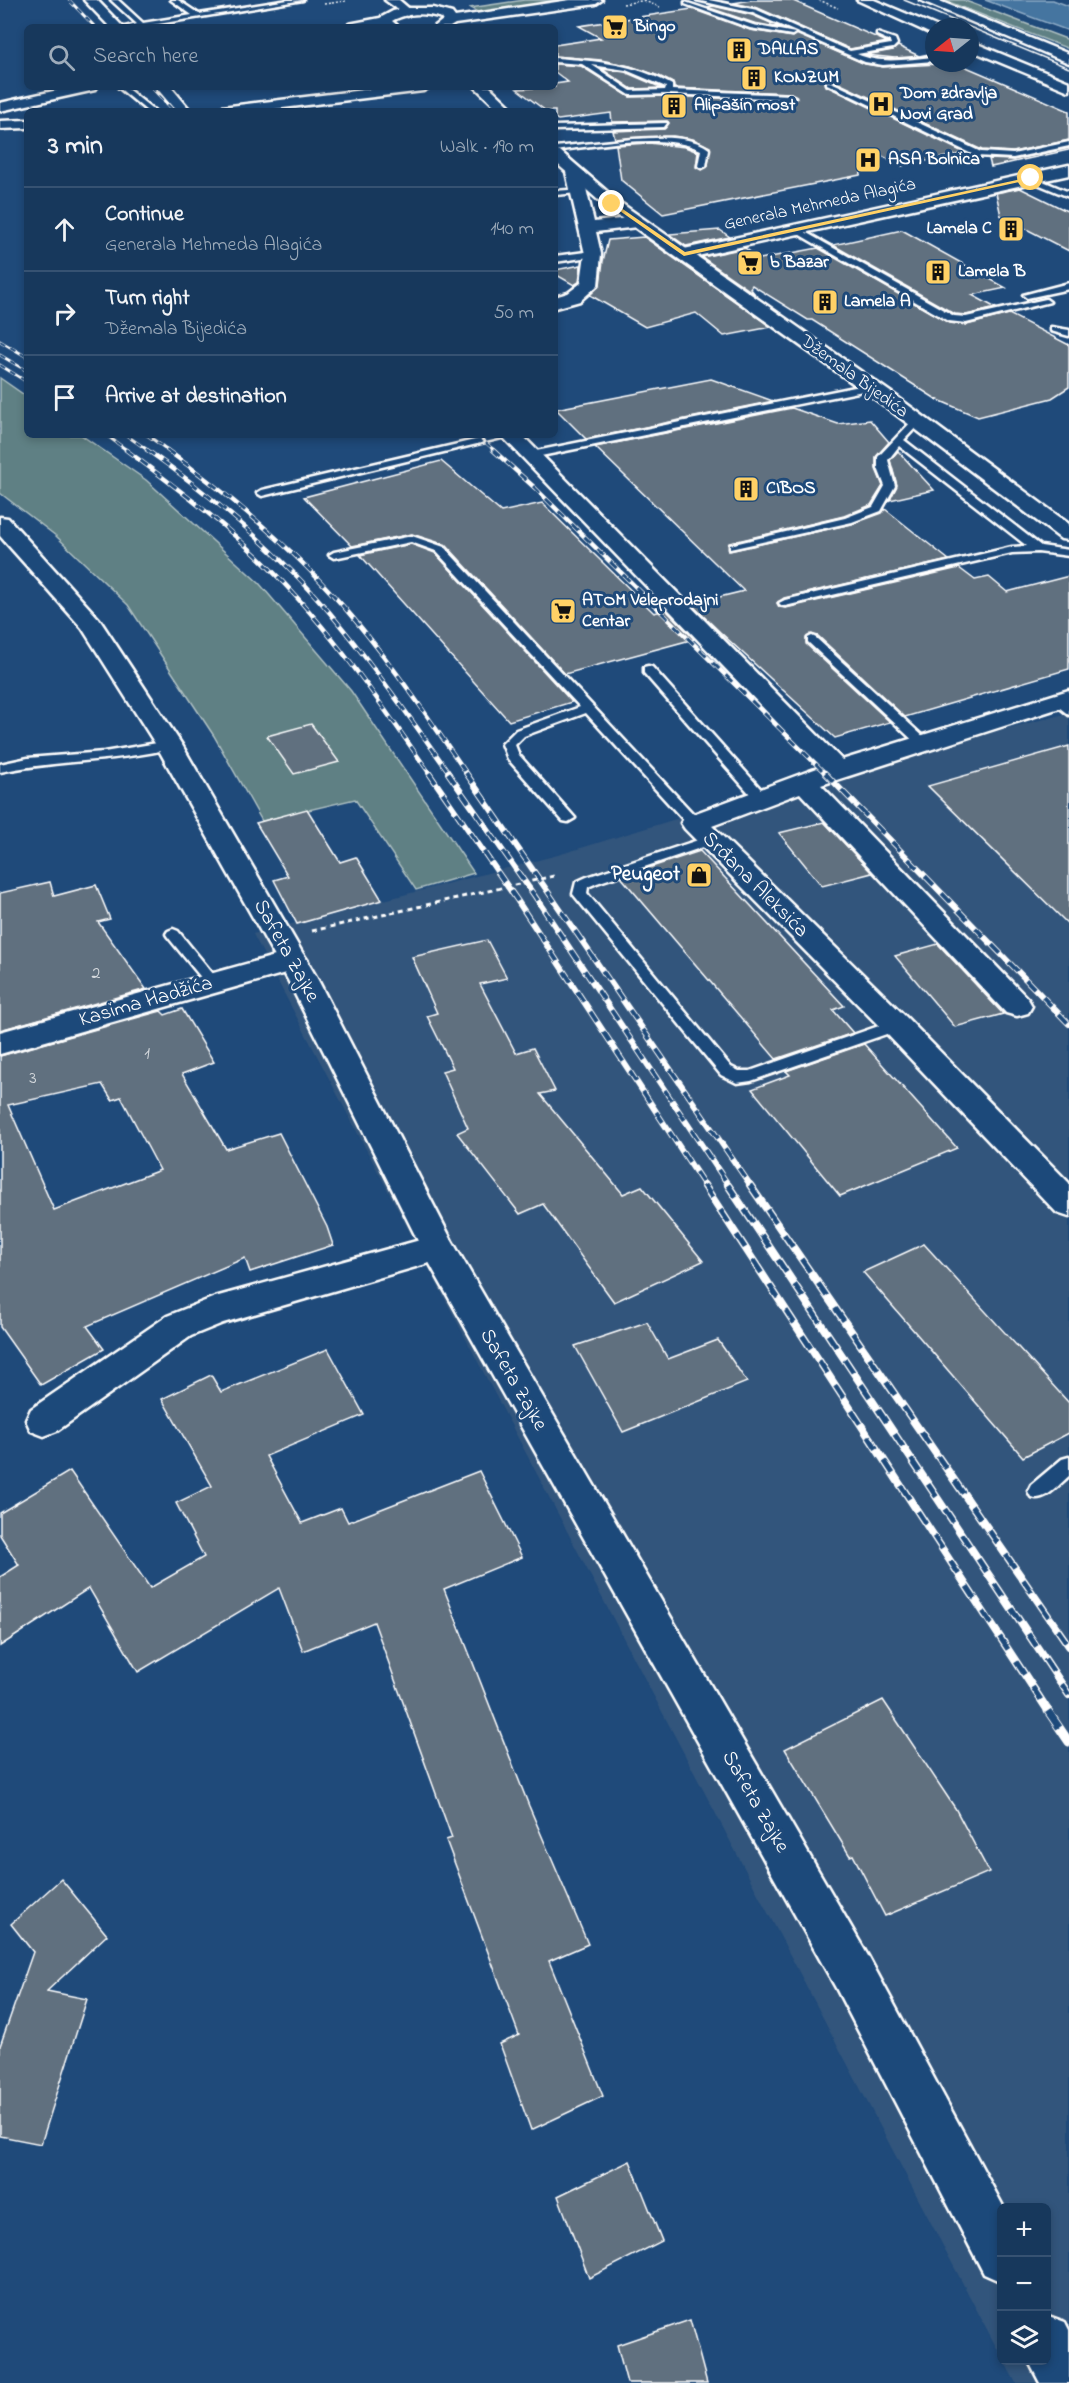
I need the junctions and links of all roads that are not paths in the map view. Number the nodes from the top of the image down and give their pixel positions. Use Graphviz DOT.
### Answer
graph roads {
  1 [pos="90,0"];
  2 [pos="114,0"];
  3 [pos="174,0"];
  4 [pos="300,0"];
  5 [pos="391,0"];
  6 [pos="596,0"];
  7 [pos="700,0"];
  8 [pos="863,0"];
  9 [pos="926,0"];
  10 [pos="460,5"];
  11 [pos="425,11"];
  12 [pos="407,12"];
  13 [pos="198,16"];
  14 [pos="114,24"];
  15 [pos="141,24"];
  16 [pos="148,24"];
  17 [pos="388,24"];
  18 [pos="445,24"];
  19 [pos="925,26"];
  20 [pos="879,34"];
  21 [pos="807,39"];
  22 [pos="979,49"];
  23 [pos="850,53"];
  24 [pos="1069,59"];
  25 [pos="558,60"];
  26 [pos="925,61"];
  27 [pos="583,62"];
  28 [pos="829,83"];
  29 [pos="1069,87"];
  30 [pos="76,90"];
  31 [pos="125,90"];
  32 [pos="166,90"];
  33 [pos="398,90"];
  34 [pos="486,90"];
  35 [pos="668,92"];
  36 [pos="791,97"];
  37 [pos="0,107"];
  38 [pos="147,108"];
  39 [pos="181,108"];
  40 [pos="247,108"];
  41 [pos="505,108"];
  42 [pos="24,124"];
  43 [pos="0,125"];
  44 [pos="664,125"];
  45 [pos="558,128"];
  46 [pos="1069,144"];
  47 [pos="558,149"];
  48 [pos="558,157"];
  49 [pos="702,166"];
  50 [pos="1069,170"];
  51 [pos="574,172"];
  52 [pos="1031,178"];
  53 [pos="578,191"];
  54 [pos="558,193"];
  55 [pos="1069,195"];
  56 [pos="637,222"];
  57 [pos="587,228"];
  58 [pos="798,230"];
  59 [pos="593,254"];
  60 [pos="684,254"];
  61 [pos="558,259"];
  62 [pos="1069,286"];
  63 [pos="1011,299"];
  64 [pos="558,302"];
  65 [pos="1046,302"];
  66 [pos="965,309"];
  67 [pos="944,314"];
  68 [pos="1054,329"];
  69 [pos="1069,333"];
  70 [pos="870,387"];
  71 [pos="916,422"];
  72 [pos="497,438"];
  73 [pos="513,438"];
  74 [pos="900,442"];
  75 [pos="531,455"];
  76 [pos="262,493"];
  77 [pos="0,523"];
  78 [pos="1069,534"];
  79 [pos="734,547"];
  80 [pos="1038,549"];
  81 [pos="1069,553"];
  82 [pos="334,555"];
  83 [pos="785,603"];
  84 [pos="812,640"];
  85 [pos="648,670"];
  86 [pos="1065,703"];
  87 [pos="589,708"];
  88 [pos="923,743"];
  89 [pos="169,745"];
  90 [pos="0,768"];
  91 [pos="837,770"];
  92 [pos="805,783"];
  93 [pos="762,799"];
  94 [pos="568,818"];
  95 [pos="702,831"];
  96 [pos="173,934"];
  97 [pos="293,961"];
  98 [pos="213,983"];
  99 [pos="1017,1006"];
  100 [pos="896,1025"];
  101 [pos="0,1043"];
  102 [pos="1069,1204"];
  103 [pos="438,1248"];
  104 [pos="44,1420"];
  105 [pos="1069,1465"];
  106 [pos="1038,1491"];
  107 [pos="997,2247"];
  108 [pos="1051,2349"];
  109 [pos="1068,2383"];
  1 -- 14 [label="street"];
  2 -- 15 [label="lane"];
  3 -- 13 [label="lane"];
  4 -- 13 [label="lane"];
  5 -- 12 [label="street"];
  6 -- 18 [label="street"];
  7 -- 21 [label="lane"];
  7 -- 23 [label="lane"];
  8 -- 19 [label="street"];
  9 -- 24 [label="street"];
  10 -- 11 [label="street"];
  11 -- 12 [label="street"];
  11 -- 18 [label="street"];
  12 -- 17 [label="street"];
  13 -- 16 [label="lane"];
  20 -- 23 [label="lane"];
  22 -- 29 [label="street"];
  23 -- 26 [label="lane"];
  25 -- 27 [label="lane"];
  27 -- 35 [label="lane"];
  27 -- 35 [label="lane"];
  28 -- 46 [label="lane"];
  30 -- 37 [label="street"];
  31 -- 38 [label="lane"];
  32 -- 39 [label="street"];
  33 -- 40 [label="street"];
  34 -- 41 [label="street"];
  35 -- 36 [label="lane"];
  42 -- 43 [label="street"];
  44 -- 45 [label="lane"];
  47 -- 49 [label="lane"];
  48 -- 51 [label="street, Džemala Bijedića"];
  50 -- 52 [label="street, Generala Mehmeda Alagića"];
  51 -- 53 [label="street"];
  51 -- 56 [label="street, Džemala Bijedića"];
  52 -- 55 [label="lane"];
  52 -- 58 [label="street, Generala Mehmeda Alagića"];
  53 -- 54 [label="lane"];
  53 -- 57 [label="street"];
  56 -- 57 [label="street"];
  56 -- 60 [label="street, Džemala Bijedića"];
  57 -- 59 [label="street"];
  58 -- 60 [label="street, Generala Mehmeda Alagića"];
  58 -- 67 [label="lane"];
  59 -- 61 [label="lane"];
  59 -- 64 [label="street"];
  60 -- 70 [label="street, Džemala Bijedića"];
  62 -- 63 [label="lane"];
  65 -- 67 [label="lane"];
  66 -- 67 [label="lane"];
  68 -- 69 [label="lane"];
  70 -- 71 [label="street, Džemala Bijedića"];
  70 -- 75 [label="lane"];
  71 -- 74 [label="lane"];
  71 -- 78 [label="street, Džemala Bijedića"];
  72 -- 76 [label="lane"];
  73 -- 75 [label="street"];
  74 -- 79 [label="lane"];
  74 -- 80 [label="lane"];
  75 -- 91 [label="street"];
  77 -- 89 [label="street, Safeta Zajke"];
  80 -- 81 [label="lane"];
  80 -- 83 [label="lane"];
  82 -- 87 [label="lane"];
  84 -- 88 [label="lane"];
  85 -- 93 [label="lane"];
  86 -- 88 [label="street, Srđana Aleksića"];
  87 -- 94 [label="lane"];
  87 -- 95 [label="lane"];
  88 -- 91 [label="street, Srđana Aleksića"];
  89 -- 90 [label="lane"];
  89 -- 97 [label="street, Safeta Zajke"];
  91 -- 92 [label="street, Srđana Aleksića"];
  92 -- 93 [label="street, Srđana Aleksića"];
  92 -- 99 [label="street"];
  93 -- 95 [label="street, Srđana Aleksića"];
  95 -- 100 [label="street, Srđana Aleksića"];
  95 -- 100 [label="lane"];
  96 -- 98 [label="lane"];
  97 -- 98 [label="street, Kasima Hadžića"];
  97 -- 103 [label="street, Safeta Zajke"];
  98 -- 101 [label="street, Kasima Hadžića"];
  100 -- 102 [label="street, Srđana Aleksića"];
  103 -- 104 [label="street"];
  103 -- 107 [label="street, Safeta Zajke"];
  105 -- 106 [label="lane"];
  108 -- 109 [label="street"];
}
